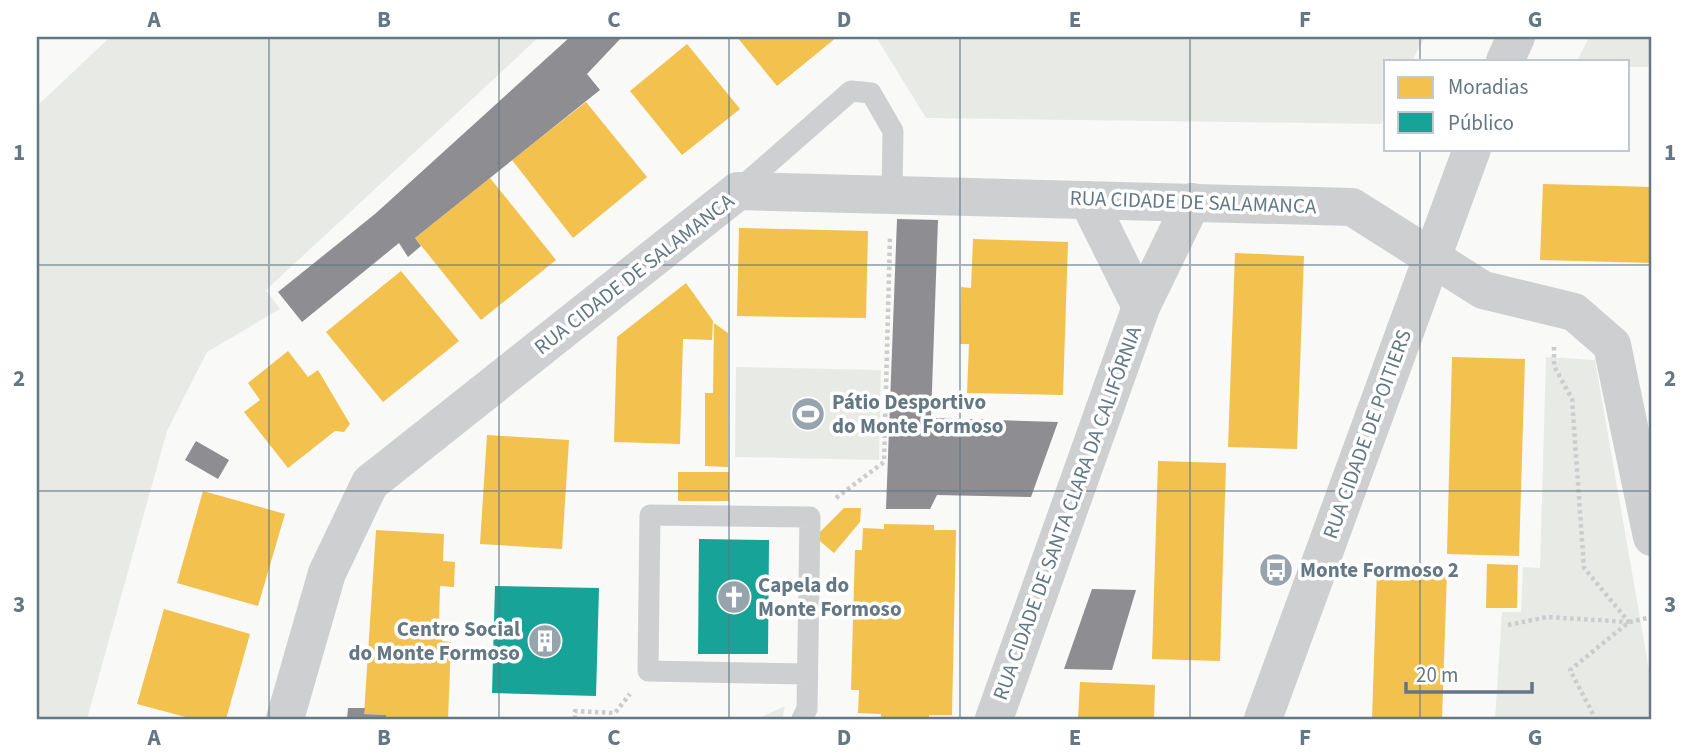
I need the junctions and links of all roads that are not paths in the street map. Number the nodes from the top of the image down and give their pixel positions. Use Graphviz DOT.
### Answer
graph roads {
  1 [pos="1516,37"];
  2 [pos="1505,60"];
  3 [pos="1472,150"];
  4 [pos="738,191"];
  5 [pos="892,195"];
  6 [pos="1088,200"];
  7 [pos="1192,202"];
  8 [pos="1431,257"];
  9 [pos="1141,307"];
  10 [pos="1652,537"];
  11 [pos="807,674"];
  12 [pos="285,719"];
  13 [pos="802,719"];
  14 [pos="994,719"];
  15 [pos="1263,719"];
  1 -- 2 [label="street"];
  3 -- 8 [label="street, RUA CIDADE DE POITIERS"];
  4 -- 5 [label="street, RUA CIDADE DE SALAMANCA"];
  4 -- 5 [label="lane"];
  4 -- 12 [label="street, RUA CIDADE DE SALAMANCA"];
  5 -- 6 [label="street, RUA CIDADE DE SALAMANCA"];
  6 -- 7 [label="street, RUA CIDADE DE SALAMANCA"];
  6 -- 9 [label="street"];
  7 -- 8 [label="street, RUA CIDADE DE SALAMANCA"];
  7 -- 9 [label="street, RUA CIDADE DE SANTA CLARA DA CALIFÓRNIA"];
  8 -- 10 [label="street, RUA CIDADE DE SALAMANCA"];
  8 -- 15 [label="street, RUA CIDADE DE POITIERS"];
  9 -- 14 [label="street, RUA CIDADE DE SANTA CLARA DA CALIFÓRNIA"];
  11 -- 11 [label="lane"];
  11 -- 13 [label="lane"];
}
